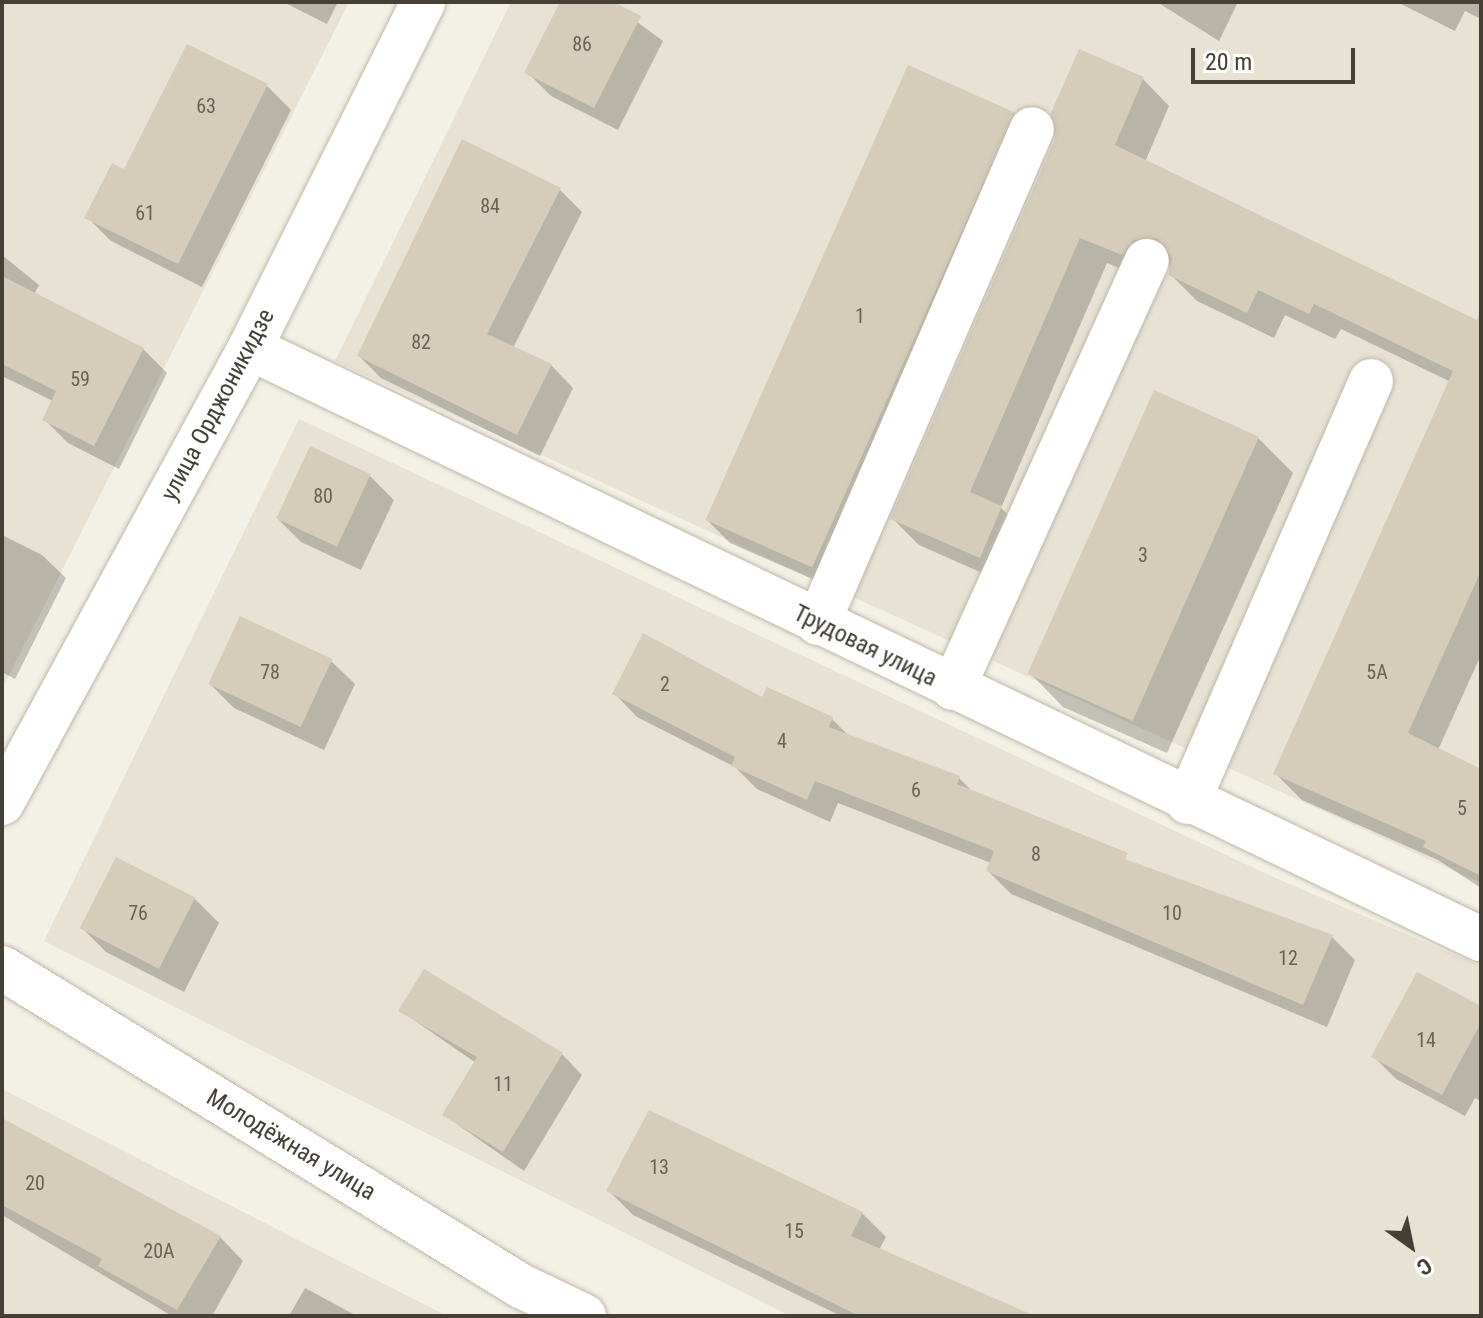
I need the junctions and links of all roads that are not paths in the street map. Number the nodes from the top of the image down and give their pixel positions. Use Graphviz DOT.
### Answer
graph roads {
  1 [pos="423,2"];
  2 [pos="1032,129"];
  3 [pos="1147,261"];
  4 [pos="250,348"];
  5 [pos="1371,381"];
  6 [pos="818,623"];
  7 [pos="953,688"];
  8 [pos="1188,802"];
  9 [pos="2,803"];
  10 [pos="1481,939"];
  11 [pos="2,968"];
  12 [pos="584,1316"];
  1 -- 4 [label="street, улица Орджоникидзе"];
  2 -- 6 [label="street"];
  3 -- 7 [label="street"];
  4 -- 6 [label="street, Трудовая улица"];
  4 -- 9 [label="street, улица Орджоникидзе"];
  5 -- 8 [label="street"];
  6 -- 7 [label="street, Трудовая улица"];
  7 -- 8 [label="street, Трудовая улица"];
  8 -- 10 [label="street, Трудовая улица"];
  11 -- 12 [label="street, Молодёжная улица"];
}
